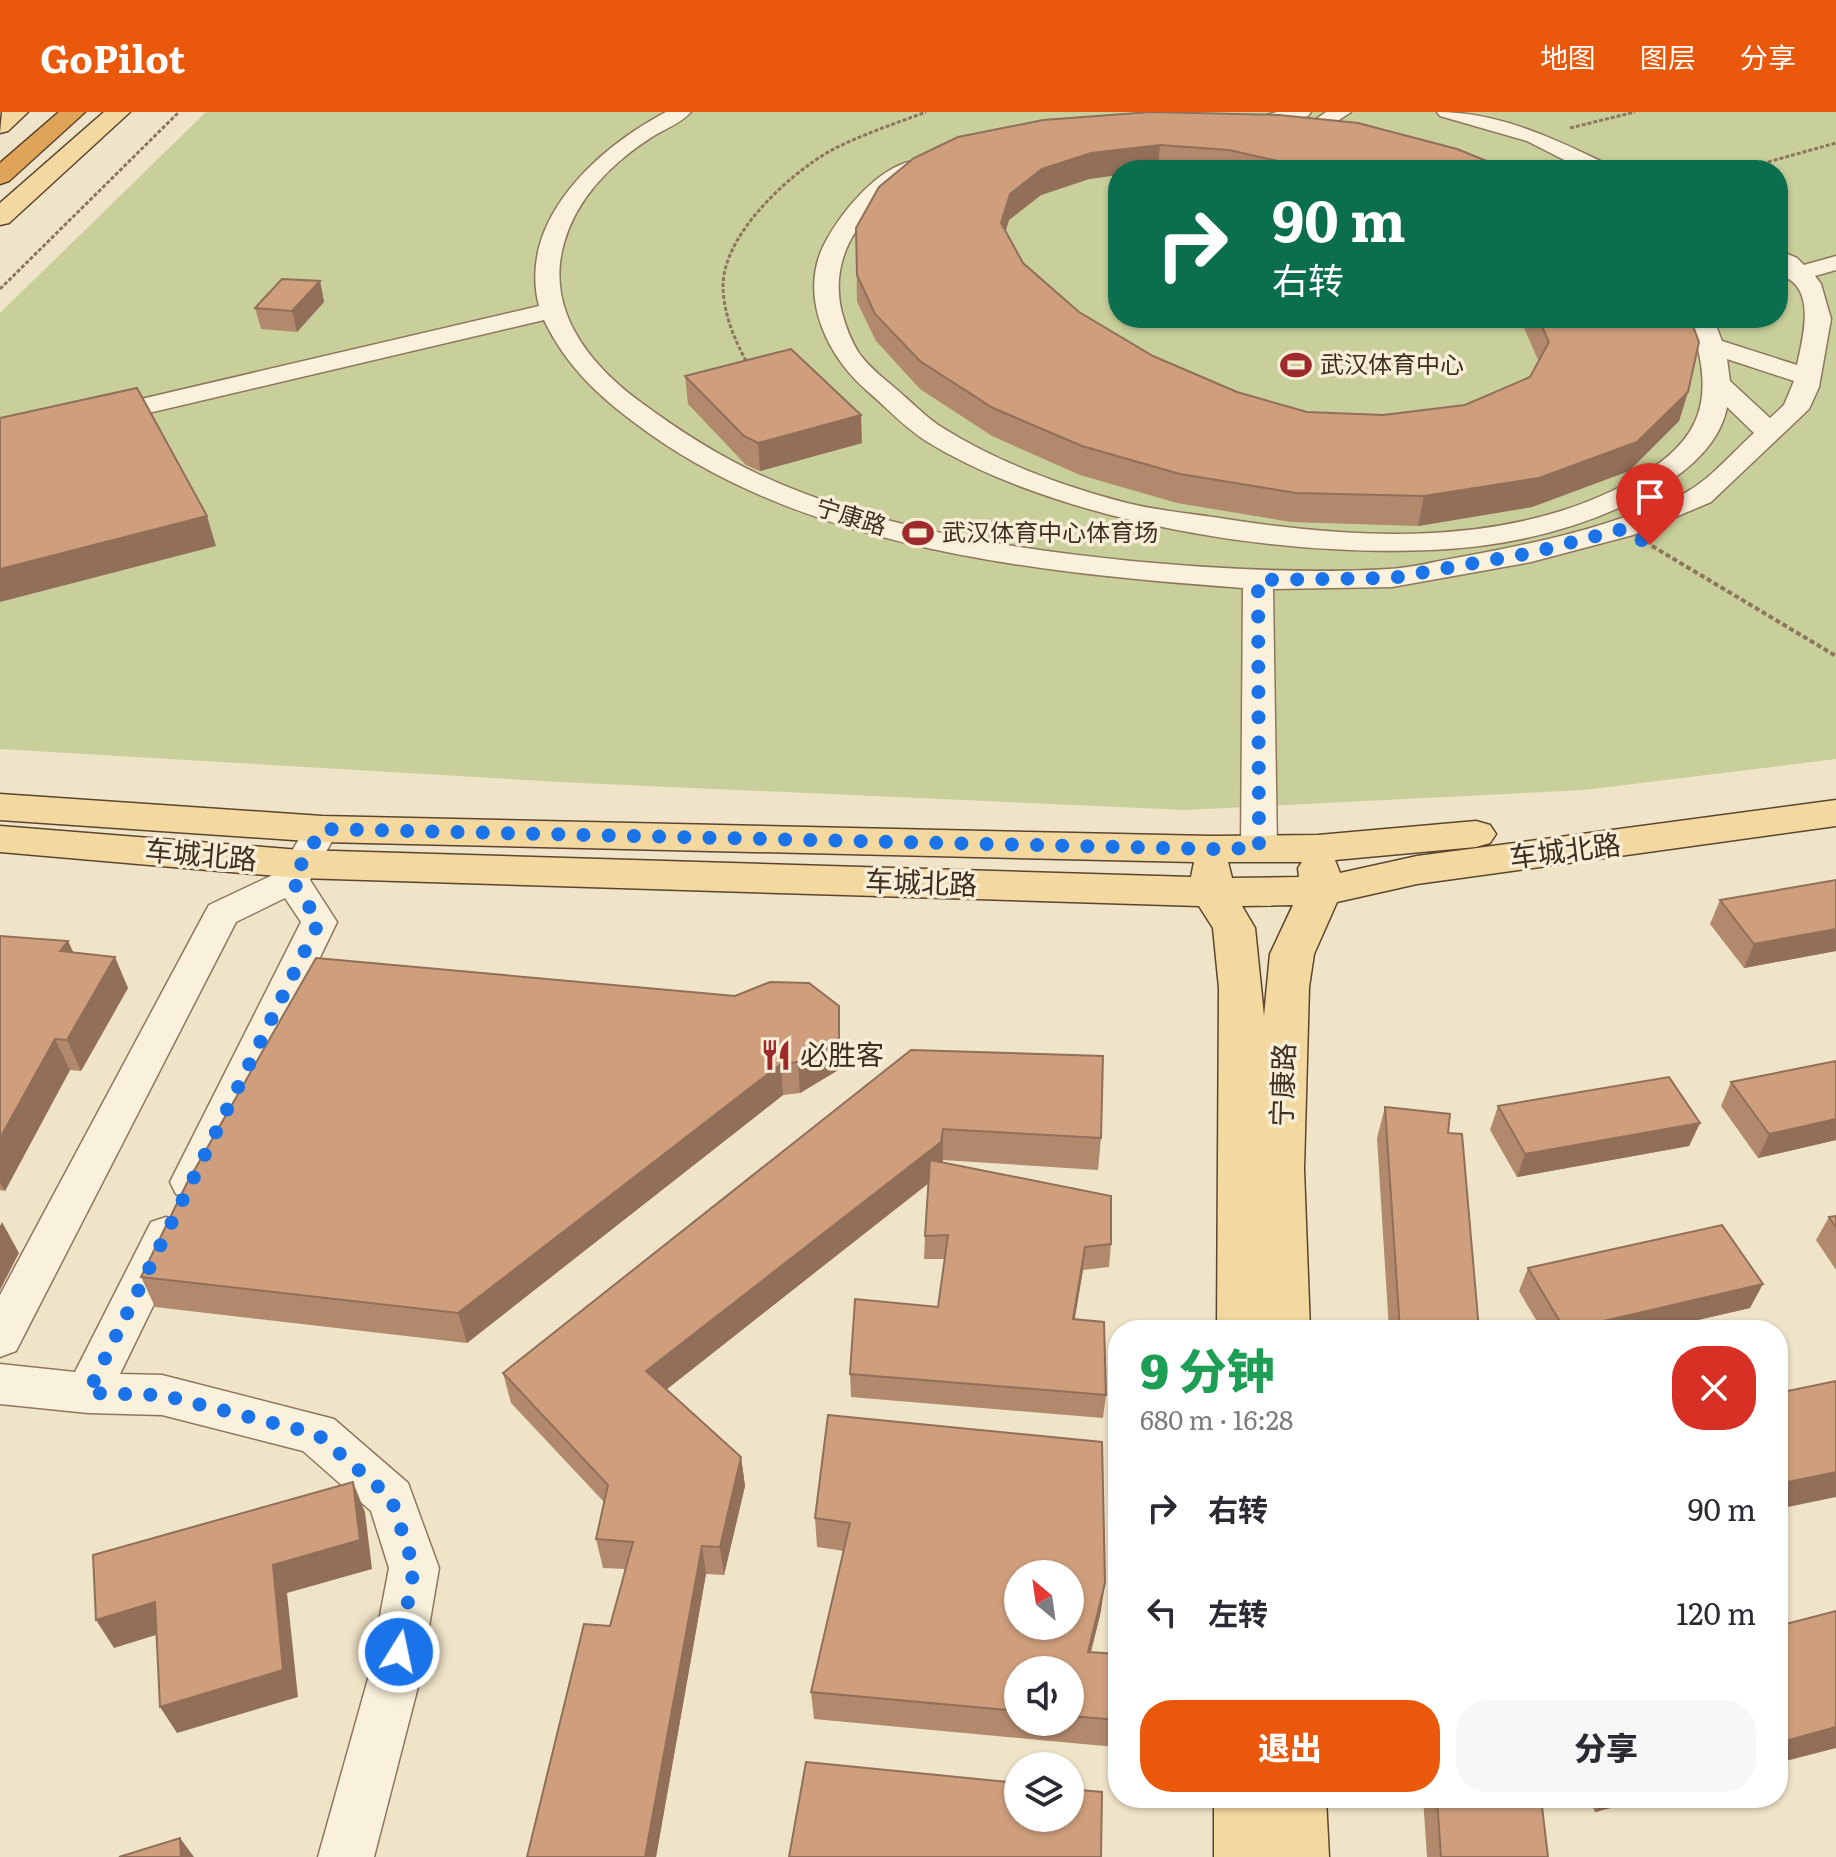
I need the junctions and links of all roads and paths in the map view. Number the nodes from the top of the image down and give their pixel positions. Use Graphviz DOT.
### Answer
graph roads {
  1 [pos="16,112"];
  2 [pos="42,112"];
  3 [pos="73,112"];
  4 [pos="118,112"];
  5 [pos="179,112"];
  6 [pos="681,112"];
  7 [pos="926,112"];
  8 [pos="1341,112"];
  9 [pos="1447,112"];
  10 [pos="1635,112"];
  11 [pos="1233,121"];
  12 [pos="1306,121"];
  13 [pos="0,126"];
  14 [pos="1496,128"];
  15 [pos="1350,135"];
  16 [pos="1534,137"];
  17 [pos="1836,143"];
  18 [pos="0,149"];
  19 [pos="932,158"];
  20 [pos="1555,160"];
  21 [pos="1581,160"];
  22 [pos="1775,160"];
  23 [pos="0,176"];
  24 [pos="0,217"];
  25 [pos="1836,263"];
  26 [pos="1789,271"];
  27 [pos="0,289"];
  28 [pos="554,310"];
  29 [pos="1704,328"];
  30 [pos="1712,351"];
  31 [pos="749,367"];
  32 [pos="1807,382"];
  33 [pos="1719,385"];
  34 [pos="1770,433"];
  35 [pos="0,440"];
  36 [pos="1681,459"];
  37 [pos="1688,501"];
  38 [pos="1139,513"];
  39 [pos="1171,519"];
  40 [pos="1623,529"];
  41 [pos="1426,539"];
  42 [pos="1520,555"];
  43 [pos="1211,577"];
  44 [pos="1293,579"];
  45 [pos="1258,580"];
  46 [pos="1836,656"];
  47 [pos="1836,789"];
  48 [pos="0,807"];
  49 [pos="1836,813"];
  50 [pos="322,829"];
  51 [pos="0,839"];
  52 [pos="1259,848"];
  53 [pos="1320,870"];
  54 [pos="1211,871"];
  55 [pos="296,872"];
  56 [pos="1243,1320"];
  57 [pos="1284,1320"];
  58 [pos="0,1338"];
  59 [pos="0,1384"];
  60 [pos="88,1393"];
  61 [pos="1245,1808"];
  62 [pos="1295,1808"];
  63 [pos="346,1857"];
  64 [pos="1246,1857"];
  65 [pos="1297,1857"];
  1 -- 13 [label="main road"];
  2 -- 18 [label="highway"];
  3 -- 23 [label="highway"];
  4 -- 24 [label="main road"];
  5 -- 27 [label="path"];
  6 -- 28 [label="street, 宁康路"];
  7 -- 31 [label="path"];
  8 -- 12 [label="street"];
  9 -- 14 [label="street"];
  10 -- 16 [label="path"];
  11 -- 12 [label="street"];
  12 -- 15 [label="street"];
  14 -- 16 [label="street"];
  14 -- 20 [label="street"];
  16 -- 21 [label="street"];
  17 -- 22 [label="path"];
  19 -- 38 [label="street"];
  25 -- 26 [label="street"];
  26 -- 32 [label="street"];
  28 -- 35 [label="street"];
  28 -- 43 [label="street, 宁康路"];
  29 -- 30 [label="street"];
  30 -- 32 [label="street"];
  30 -- 33 [label="street"];
  32 -- 34 [label="street, 宁康路"];
  33 -- 34 [label="street"];
  33 -- 36 [label="street"];
  34 -- 37 [label="street, 宁康路"];
  36 -- 37 [label="street"];
  36 -- 41 [label="street"];
  37 -- 40 [label="street, 宁康路"];
  38 -- 39 [label="street"];
  38 -- 43 [label="street"];
  39 -- 41 [label="street"];
  39 -- 44 [label="street"];
  40 -- 42 [label="street, 宁康路"];
  40 -- 46 [label="path"];
  41 -- 42 [label="street"];
  42 -- 44 [label="street, 宁康路"];
  43 -- 45 [label="street, 宁康路"];
  44 -- 45 [label="street, 宁康路"];
  45 -- 52 [label="street"];
  47 -- 53 [label="main road, 车城北路"];
  48 -- 50 [label="main road, 车城北路"];
  49 -- 53 [label="main road, 车城北路"];
  50 -- 54 [label="main road, 车城北路"];
  50 -- 55 [label="street"];
  51 -- 55 [label="main road, 车城北路"];
  52 -- 53 [label="main road, 车城北路"];
  52 -- 54 [label="main road, 车城北路"];
  53 -- 54 [label="main road, 车城北路"];
  53 -- 57 [label="main road, 宁康路"];
  54 -- 55 [label="main road, 车城北路"];
  54 -- 56 [label="main road"];
  55 -- 58 [label="street"];
  55 -- 60 [label="street"];
  59 -- 60 [label="street"];
  60 -- 63 [label="street"];
  61 -- 64 [label="main road"];
  62 -- 65 [label="main road"];
}
